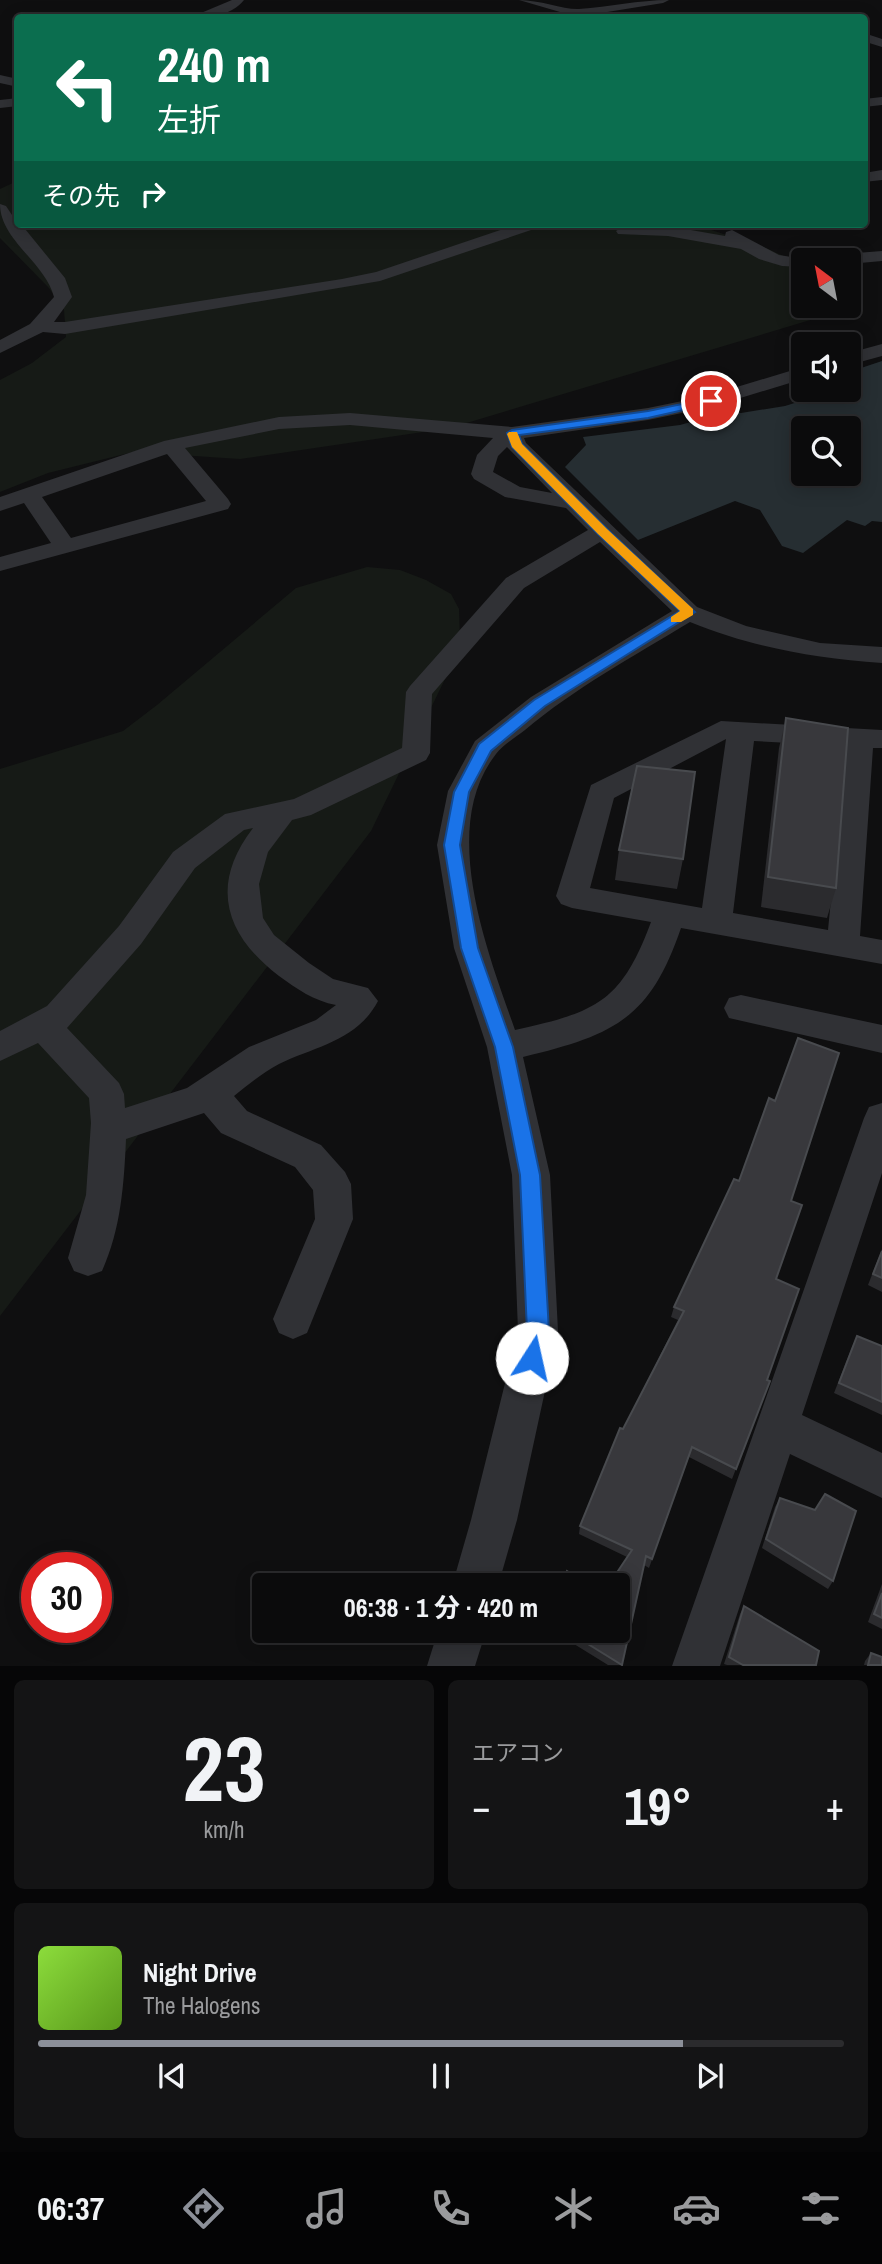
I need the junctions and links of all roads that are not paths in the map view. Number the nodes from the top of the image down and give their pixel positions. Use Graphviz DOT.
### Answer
graph roads {
  1 [pos="238,0"];
  2 [pos="525,0"];
  3 [pos="663,0"];
  4 [pos="578,13"];
  5 [pos="206,14"];
  6 [pos="571,14"];
  7 [pos="0,209"];
  8 [pos="14,226"];
  9 [pos="15,228"];
  10 [pos="522,228"];
  11 [pos="723,228"];
  12 [pos="624,231"];
  13 [pos="746,245"];
  14 [pos="882,256"];
  15 [pos="861,258"];
  16 [pos="791,261"];
  17 [pos="41,326"];
  18 [pos="0,346"];
  19 [pos="882,350"];
  20 [pos="861,356"];
  21 [pos="791,377"];
  22 [pos="512,433"];
  23 [pos="171,445"];
  24 [pos="29,494"];
  25 [pos="573,502"];
  26 [pos="0,504"];
  27 [pos="602,531"];
  28 [pos="65,546"];
  29 [pos="0,564"];
  30 [pos="688,612"];
  31 [pos="882,655"];
  32 [pos="741,732"];
  33 [pos="871,739"];
  34 [pos="282,812"];
  35 [pos="670,914"];
  36 [pos="716,922"];
  37 [pos="843,945"];
  38 [pos="882,952"];
  39 [pos="741,1008"];
  40 [pos="42,1025"];
  41 [pos="882,1039"];
  42 [pos="0,1047"];
  43 [pos="504,1047"];
  44 [pos="209,1093"];
  45 [pos="882,1118"];
  46 [pos="109,1129"];
  47 [pos="88,1258"];
  48 [pos="293,1319"];
  49 [pos="778,1426"];
  50 [pos="882,1476"];
  51 [pos="479,1573"];
  52 [pos="458,1643"];
  53 [pos="452,1665"];
  54 [pos="696,1665"];
  1 -- 5 [label="street"];
  2 -- 4 [label="street"];
  3 -- 4 [label="street"];
  4 -- 6 [label="street"];
  7 -- 8 [label="street"];
  9 -- 17 [label="street"];
  10 -- 17 [label="street"];
  11 -- 13 [label="street"];
  12 -- 13 [label="street"];
  13 -- 16 [label="street"];
  14 -- 15 [label="street"];
  17 -- 18 [label="street"];
  19 -- 20 [label="street"];
  21 -- 22 [label="street"];
  22 -- 23 [label="street"];
  22 -- 25 [label="street"];
  22 -- 25 [label="street"];
  23 -- 24 [label="street"];
  23 -- 28 [label="street"];
  24 -- 26 [label="street"];
  24 -- 28 [label="street"];
  25 -- 27 [label="street"];
  27 -- 30 [label="street"];
  27 -- 34 [label="street"];
  28 -- 29 [label="street"];
  30 -- 31 [label="street"];
  30 -- 43 [label="street"];
  32 -- 33 [label="street"];
  32 -- 35 [label="street"];
  32 -- 36 [label="street"];
  33 -- 37 [label="street"];
  34 -- 40 [label="street"];
  34 -- 44 [label="street"];
  35 -- 36 [label="street"];
  35 -- 43 [label="street"];
  36 -- 37 [label="street"];
  37 -- 38 [label="street"];
  39 -- 41 [label="street"];
  40 -- 42 [label="street"];
  40 -- 46 [label="street"];
  43 -- 51 [label="street"];
  44 -- 46 [label="street"];
  44 -- 48 [label="street"];
  45 -- 49 [label="street"];
  46 -- 47 [label="street"];
  49 -- 50 [label="street"];
  49 -- 54 [label="street"];
  52 -- 53 [label="street"];
}
